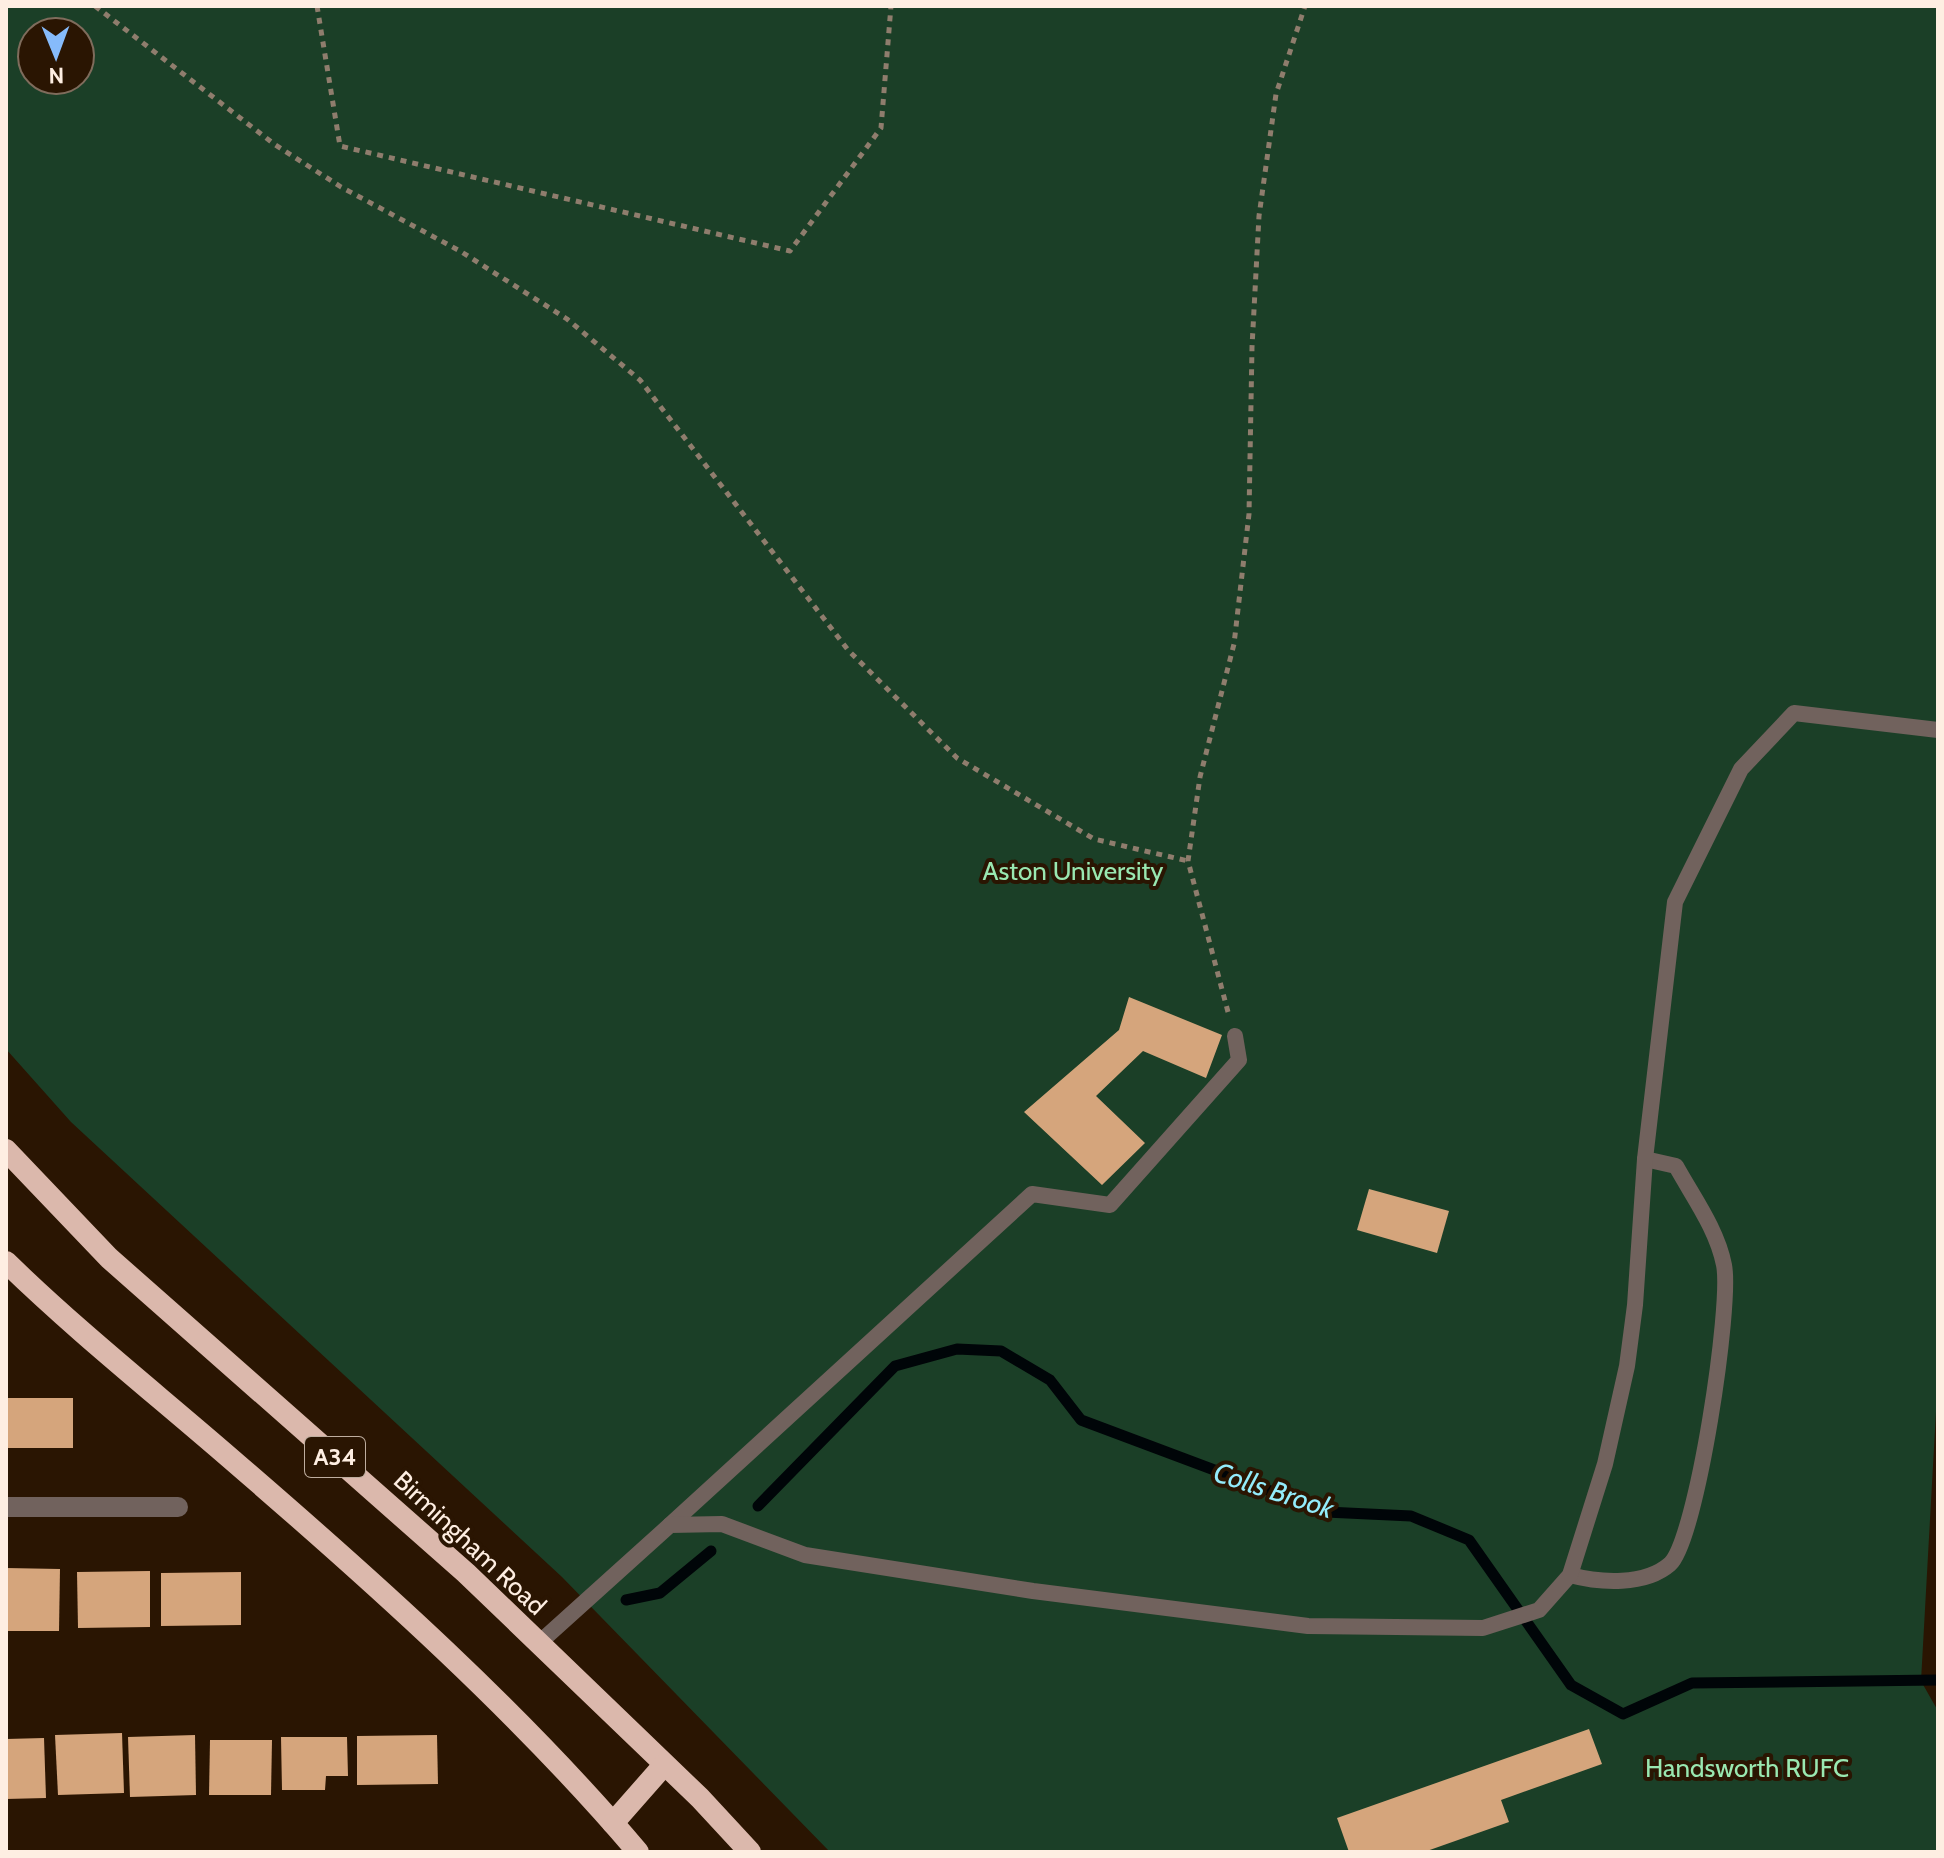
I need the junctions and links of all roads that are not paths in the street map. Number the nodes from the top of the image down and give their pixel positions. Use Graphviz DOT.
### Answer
graph roads {
  1 [pos="1938,730"];
  2 [pos="1235,1036"];
  3 [pos="6,1150"];
  4 [pos="1645,1159"];
  5 [pos="6,1262"];
  6 [pos="6,1507"];
  7 [pos="178,1507"];
  8 [pos="670,1525"];
  9 [pos="1570,1575"];
  10 [pos="538,1644"];
  11 [pos="664,1765"];
  12 [pos="613,1823"];
  13 [pos="638,1852"];
  14 [pos="750,1852"];
  1 -- 4 [label="lane"];
  2 -- 8 [label="lane"];
  3 -- 10 [label="highway, Birmingham Road / A34"];
  4 -- 9 [label="lane"];
  4 -- 9 [label="lane"];
  5 -- 12 [label="highway, A34"];
  6 -- 7 [label="street"];
  8 -- 9 [label="lane"];
  8 -- 10 [label="lane"];
  10 -- 11 [label="highway, Birmingham Road / A34"];
  11 -- 12 [label="highway"];
  11 -- 14 [label="highway, Birmingham Road / A34"];
  12 -- 13 [label="highway, A34"];
}
